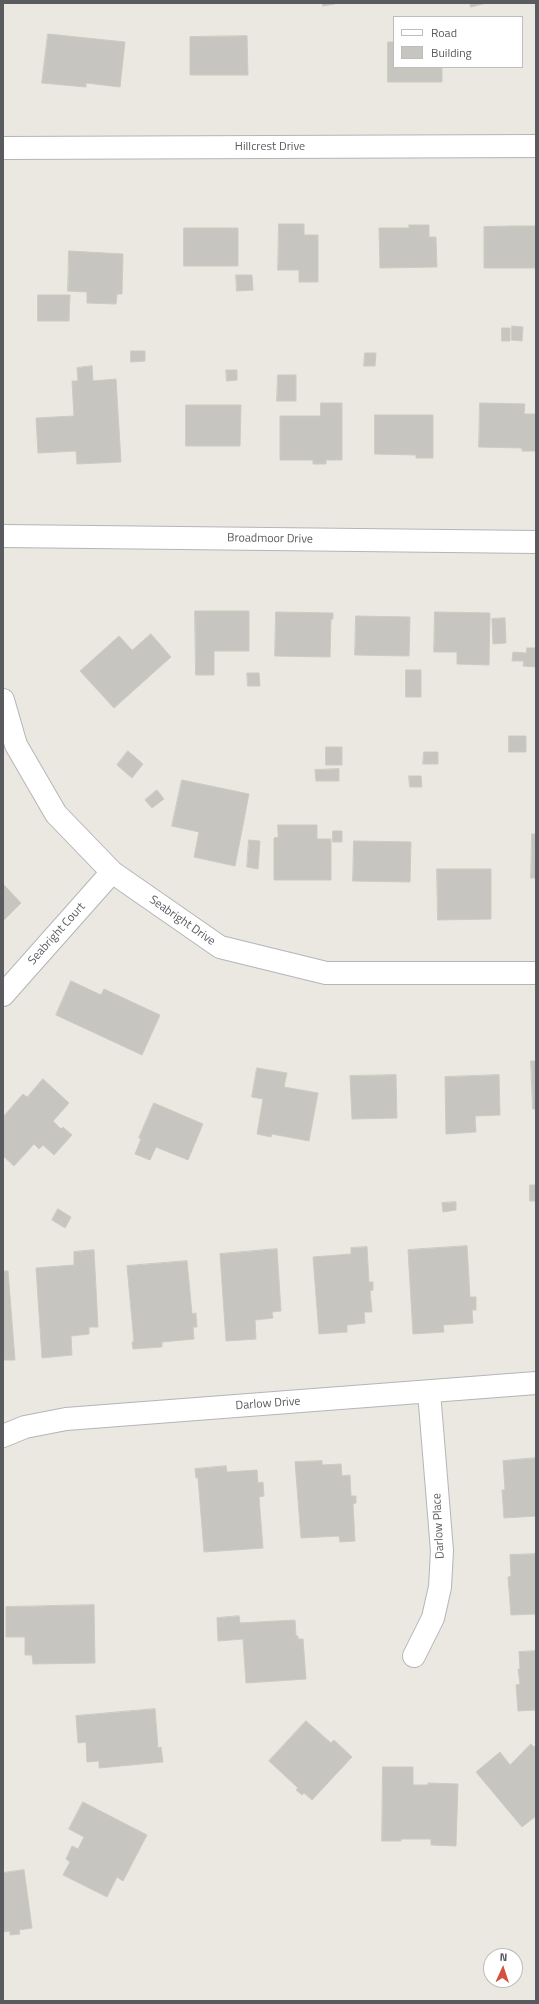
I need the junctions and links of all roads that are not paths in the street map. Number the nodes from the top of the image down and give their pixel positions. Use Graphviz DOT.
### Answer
graph roads {
  1 [pos="536,146"];
  2 [pos="3,148"];
  3 [pos="3,536"];
  4 [pos="536,542"];
  5 [pos="3,700"];
  6 [pos="112,872"];
  7 [pos="536,973"];
  8 [pos="3,995"];
  9 [pos="536,1383"];
  10 [pos="429,1392"];
  11 [pos="3,1436"];
  12 [pos="414,1656"];
  1 -- 2 [label="street, Hillcrest Drive"];
  3 -- 4 [label="street, Broadmoor Drive"];
  5 -- 6 [label="street, Seabright Drive"];
  6 -- 7 [label="street, Seabright Drive"];
  6 -- 8 [label="street, Seabright Court"];
  9 -- 10 [label="street, Darlow Drive"];
  10 -- 11 [label="street, Darlow Drive"];
  10 -- 12 [label="street, Darlow Place"];
}
